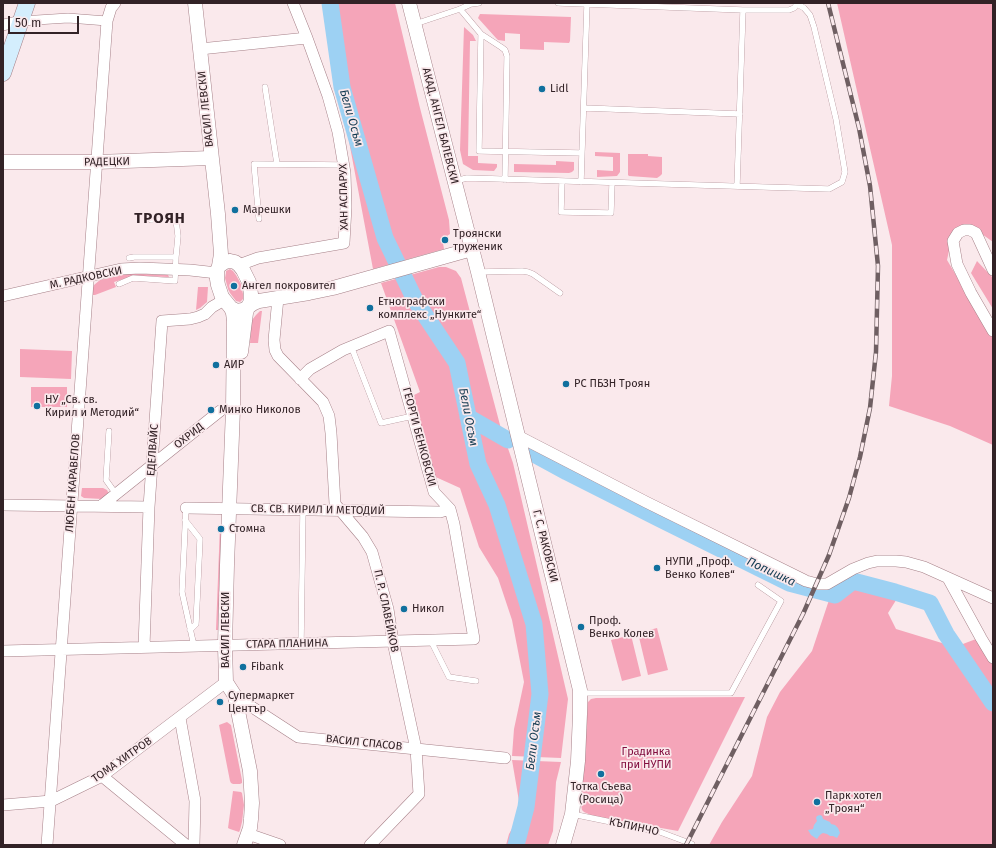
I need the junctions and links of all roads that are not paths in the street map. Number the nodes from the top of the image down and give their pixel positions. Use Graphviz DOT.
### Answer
graph roads {
  1 [pos="26,3"];
  2 [pos="115,3"];
  3 [pos="195,3"];
  4 [pos="293,3"];
  5 [pos="409,3"];
  6 [pos="479,3"];
  7 [pos="558,3"];
  8 [pos="798,3"];
  9 [pos="587,4"];
  10 [pos="647,4"];
  11 [pos="460,9"];
  12 [pos="743,10"];
  13 [pos="21,20"];
  14 [pos="107,20"];
  15 [pos="414,24"];
  16 [pos="3,25"];
  17 [pos="482,34"];
  18 [pos="307,38"];
  19 [pos="200,49"];
  20 [pos="3,73"];
  21 [pos="265,87"];
  22 [pos="584,108"];
  23 [pos="740,114"];
  24 [pos="505,152"];
  25 [pos="582,153"];
  26 [pos="211,158"];
  27 [pos="3,162"];
  28 [pos="96,162"];
  29 [pos="277,164"];
  30 [pos="344,165"];
  31 [pos="505,180"];
  32 [pos="454,181"];
  33 [pos="562,181"];
  34 [pos="581,182"];
  35 [pos="612,183"];
  36 [pos="737,186"];
  37 [pos="218,214"];
  38 [pos="259,219"];
  39 [pos="151,220"];
  40 [pos="472,249"];
  41 [pos="176,257"];
  42 [pos="129,258"];
  43 [pos="237,263"];
  44 [pos="218,269"];
  45 [pos="176,270"];
  46 [pos="993,270"];
  47 [pos="478,272"];
  48 [pos="88,276"];
  49 [pos="119,284"];
  50 [pos="250,285"];
  51 [pos="560,293"];
  52 [pos="296,295"];
  53 [pos="3,296"];
  54 [pos="278,298"];
  55 [pos="227,304"];
  56 [pos="248,307"];
  57 [pos="993,331"];
  58 [pos="351,346"];
  59 [pos="300,379"];
  60 [pos="227,410"];
  61 [pos="413,416"];
  62 [pos="109,431"];
  63 [pos="518,436"];
  64 [pos="152,465"];
  65 [pos="116,494"];
  66 [pos="3,505"];
  67 [pos="72,506"];
  68 [pos="101,506"];
  69 [pos="149,507"];
  70 [pos="186,508"];
  71 [pos="229,508"];
  72 [pos="450,508"];
  73 [pos="303,510"];
  74 [pos="340,510"];
  75 [pos="185,520"];
  76 [pos="948,578"];
  77 [pos="758,585"];
  78 [pos="993,598"];
  79 [pos="190,630"];
  80 [pos="431,640"];
  81 [pos="392,642"];
  82 [pos="301,644"];
  83 [pos="194,646"];
  84 [pos="225,646"];
  85 [pos="144,647"];
  86 [pos="62,649"];
  87 [pos="3,651"];
  88 [pos="993,658"];
  89 [pos="476,681"];
  90 [pos="226,682"];
  91 [pos="580,693"];
  92 [pos="235,696"];
  93 [pos="180,718"];
  94 [pos="416,749"];
  95 [pos="505,758"];
  96 [pos="102,776"];
  97 [pos="51,801"];
  98 [pos="3,805"];
  99 [pos="572,814"];
  100 [pos="246,840"];
  101 [pos="261,842"];
  102 [pos="47,845"];
  103 [pos="186,845"];
  104 [pos="194,845"];
  105 [pos="280,845"];
  106 [pos="370,845"];
  107 [pos="563,845"];
  108 [pos="692,845"];
  1 -- 13 [label="main road"];
  2 -- 14 [label="street, ЛЮБЕН КАРАВЕЛОВ"];
  3 -- 19 [label="street, ВАСИЛ ЛЕВСКИ"];
  4 -- 18 [label="street, ХАН АСПАРУХ"];
  5 -- 15 [label="street, АКАД. АНГЕЛ БАЛЕВСКИ"];
  6 -- 11 [label="lane"];
  7 -- 9 [label="lane"];
  8 -- 12 [label="lane"];
  8 -- 36 [label="lane"];
  9 -- 10 [label="lane"];
  9 -- 22 [label="lane"];
  10 -- 12 [label="lane"];
  11 -- 15 [label="lane"];
  11 -- 17 [label="lane"];
  12 -- 23 [label="lane"];
  13 -- 14 [label="street"];
  13 -- 16 [label="street"];
  13 -- 20 [label="main road"];
  14 -- 28 [label="street, ЛЮБЕН КАРАВЕЛОВ"];
  15 -- 32 [label="street, АКАД. АНГЕЛ БАЛЕВСКИ"];
  17 -- 24 [label="lane"];
  17 -- 24 [label="lane"];
  18 -- 19 [label="street"];
  18 -- 30 [label="street, ХАН АСПАРУХ"];
  19 -- 26 [label="street, ВАСИЛ ЛЕВСКИ"];
  21 -- 29 [label="lane"];
  22 -- 23 [label="lane"];
  22 -- 25 [label="lane"];
  23 -- 36 [label="lane"];
  24 -- 25 [label="lane"];
  24 -- 31 [label="lane"];
  25 -- 34 [label="lane"];
  26 -- 28 [label="street, РАДЕЦКИ"];
  26 -- 37 [label="street, ВАСИЛ ЛЕВСКИ"];
  27 -- 28 [label="street, РАДЕЦКИ"];
  28 -- 48 [label="street, ЛЮБЕН КАРАВЕЛОВ"];
  29 -- 30 [label="lane"];
  29 -- 38 [label="lane"];
  30 -- 43 [label="street, ХАН АСПАРУХ"];
  31 -- 32 [label="lane"];
  31 -- 33 [label="lane"];
  32 -- 40 [label="street, АКАД. АНГЕЛ БАЛЕВСКИ"];
  33 -- 34 [label="lane"];
  33 -- 35 [label="lane"];
  34 -- 35 [label="lane"];
  35 -- 36 [label="lane"];
  37 -- 43 [label="street, ВАСИЛ ЛЕВСКИ"];
  37 -- 44 [label="street, ВАСИЛ ЛЕВСКИ"];
  39 -- 41 [label="lane"];
  40 -- 47 [label="street, Г. С. РАКОВСКИ"];
  40 -- 52 [label="street"];
  41 -- 42 [label="lane"];
  41 -- 45 [label="lane"];
  43 -- 44 [label="street"];
  43 -- 50 [label="street"];
  44 -- 45 [label="street, М. РАДКОВСКИ"];
  44 -- 55 [label="street"];
  45 -- 48 [label="street, М. РАДКОВСКИ"];
  45 -- 49 [label="lane"];
  46 -- 57 [label="street"];
  47 -- 51 [label="lane"];
  47 -- 63 [label="street, Г. С. РАКОВСКИ"];
  48 -- 53 [label="street, М. РАДКОВСКИ"];
  48 -- 67 [label="street, ЛЮБЕН КАРАВЕЛОВ"];
  50 -- 52 [label="street"];
  50 -- 56 [label="street"];
  52 -- 54 [label="street"];
  54 -- 56 [label="street"];
  54 -- 59 [label="street, П. Р. СЛАВЕЙКОВ"];
  55 -- 56 [label="street"];
  55 -- 60 [label="street, ВАСИЛ ЛЕВСКИ"];
  55 -- 64 [label="street, ЕДЕЛВАЙС"];
  56 -- 60 [label="street, ВАСИЛ ЛЕВСКИ"];
  58 -- 59 [label="street, ГЕОРГИ БЕНКОВСКИ"];
  58 -- 61 [label="lane"];
  58 -- 61 [label="street, ГЕОРГИ БЕНКОВСКИ"];
  59 -- 74 [label="street, П. Р. СЛАВЕЙКОВ"];
  60 -- 64 [label="street, ОХРИД"];
  60 -- 71 [label="street, ВАСИЛ ЛЕВСКИ"];
  61 -- 72 [label="street, ГЕОРГИ БЕНКОВСКИ"];
  62 -- 65 [label="lane"];
  63 -- 76 [label="street"];
  63 -- 91 [label="street, Г. С. РАКОВСКИ"];
  64 -- 65 [label="street, ОХРИД"];
  64 -- 69 [label="street, ЕДЕЛВАЙС"];
  65 -- 68 [label="street, ОХРИД"];
  66 -- 67 [label="street"];
  67 -- 68 [label="street"];
  67 -- 86 [label="street, ЛЮБЕН КАРАВЕЛОВ"];
  68 -- 69 [label="street"];
  69 -- 85 [label="street, ЕДЕЛВАЙС"];
  70 -- 71 [label="street, СВ. СВ. КИРИЛ И МЕТОДИЙ"];
  70 -- 75 [label="lane"];
  71 -- 73 [label="street, СВ. СВ. КИРИЛ И МЕТОДИЙ"];
  71 -- 84 [label="street, ВАСИЛ ЛЕВСКИ"];
  72 -- 74 [label="street, СВ. СВ. КИРИЛ И МЕТОДИЙ"];
  72 -- 80 [label="street, СТАРА ПЛАНИНА"];
  73 -- 74 [label="street, СВ. СВ. КИРИЛ И МЕТОДИЙ"];
  73 -- 82 [label="lane"];
  74 -- 81 [label="street, П. Р. СЛАВЕЙКОВ"];
  75 -- 79 [label="lane"];
  75 -- 79 [label="lane"];
  76 -- 78 [label="street"];
  76 -- 88 [label="street"];
  77 -- 91 [label="lane"];
  79 -- 83 [label="lane"];
  80 -- 81 [label="street, СТАРА ПЛАНИНА"];
  80 -- 89 [label="lane"];
  81 -- 82 [label="street, СТАРА ПЛАНИНА"];
  81 -- 94 [label="street, П. Р. СЛАВЕЙКОВ"];
  82 -- 84 [label="street, СТАРА ПЛАНИНА"];
  83 -- 84 [label="street, СТАРА ПЛАНИНА"];
  83 -- 85 [label="street, СТАРА ПЛАНИНА"];
  84 -- 90 [label="street, ВАСИЛ ЛЕВСКИ"];
  85 -- 86 [label="street, СТАРА ПЛАНИНА"];
  86 -- 87 [label="street, СТАРА ПЛАНИНА"];
  86 -- 97 [label="street, ЛЮБЕН КАРАВЕЛОВ"];
  90 -- 92 [label="street, ВАСИЛ ЛЕВСКИ"];
  90 -- 93 [label="street, ТОМА ХИТРОВ"];
  91 -- 99 [label="street, Г. С. РАКОВСКИ"];
  92 -- 94 [label="street, ВАСИЛ СПАСОВ"];
  92 -- 100 [label="street, ВАСИЛ ЛЕВСКИ"];
  93 -- 96 [label="street, ТОМА ХИТРОВ"];
  93 -- 104 [label="street"];
  94 -- 95 [label="street, ВАСИЛ СПАСОВ"];
  94 -- 106 [label="street, П. Р. СЛАВЕЙКОВ"];
  96 -- 97 [label="street, ТОМА ХИТРОВ"];
  96 -- 103 [label="street"];
  97 -- 98 [label="street, ТОМА ХИТРОВ"];
  97 -- 102 [label="street, ЛЮБЕН КАРАВЕЛОВ"];
  99 -- 107 [label="street, Г. С. РАКОВСКИ"];
  99 -- 108 [label="lane, КЪПИНЧО"];
  100 -- 101 [label="street"];
  101 -- 105 [label="street"];
}
